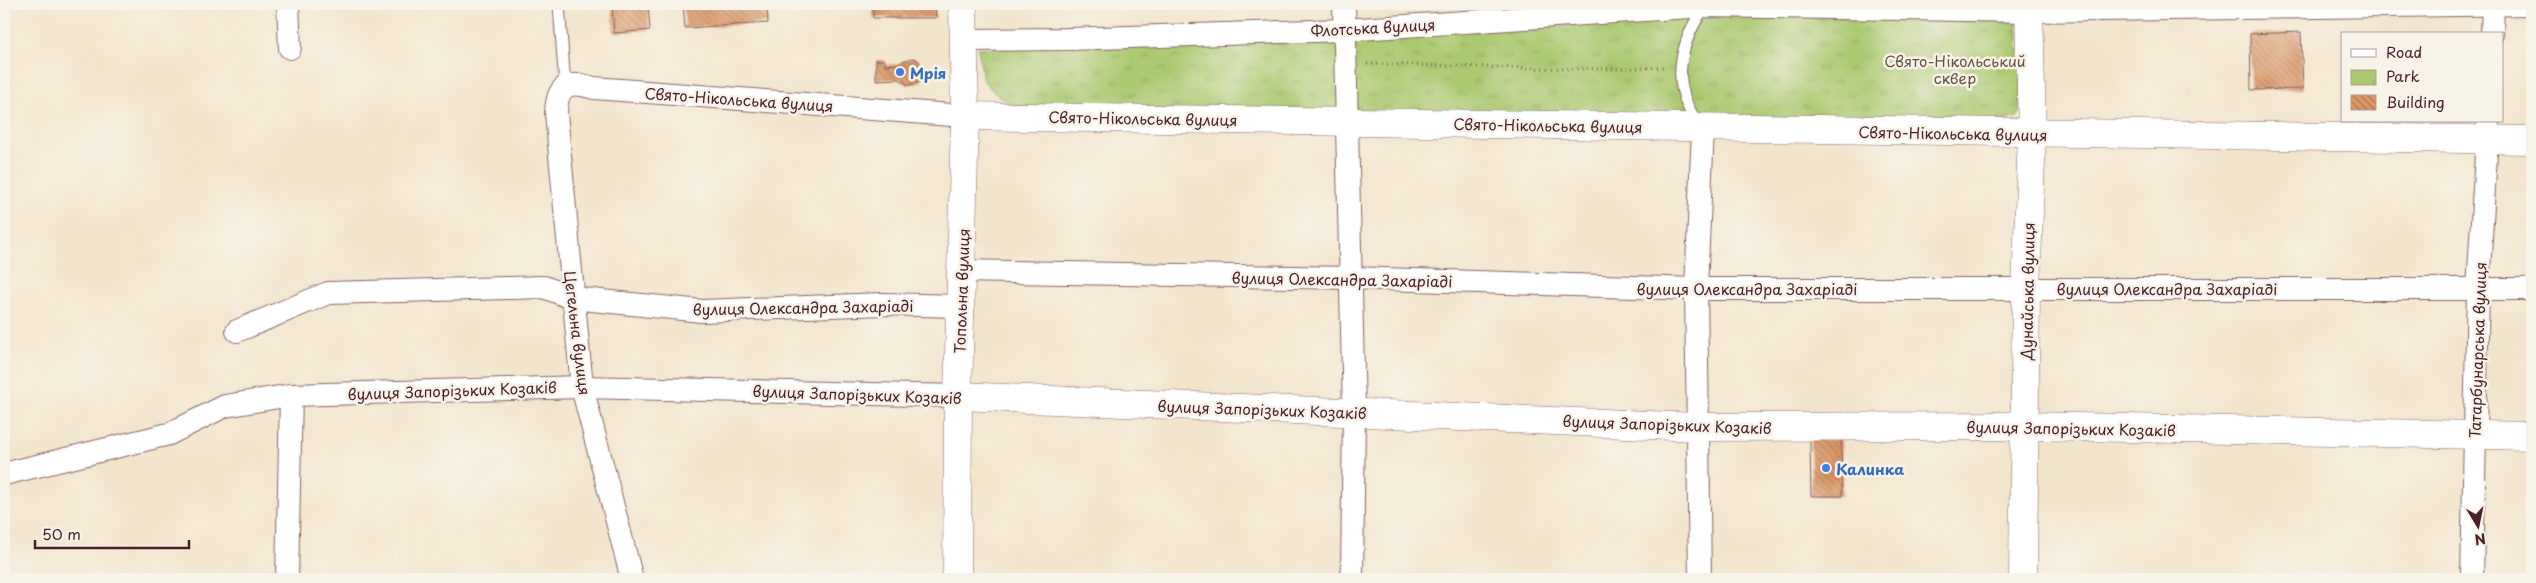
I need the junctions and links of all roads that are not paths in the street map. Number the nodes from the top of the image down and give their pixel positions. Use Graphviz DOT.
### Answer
graph roads {
  1 [pos="288,4"];
  2 [pos="559,4"];
  3 [pos="963,4"];
  4 [pos="1344,4"];
  5 [pos="2532,4"];
  6 [pos="1705,5"];
  7 [pos="2493,5"];
  8 [pos="2029,8"];
  9 [pos="1344,30"];
  10 [pos="2492,32"];
  11 [pos="963,40"];
  12 [pos="290,48"];
  13 [pos="566,86"];
  14 [pos="965,116"];
  15 [pos="1347,121"];
  16 [pos="1703,129"];
  17 [pos="2488,130"];
  18 [pos="2032,135"];
  19 [pos="2532,140"];
  20 [pos="961,271"];
  21 [pos="1351,278"];
  22 [pos="2026,288"];
  23 [pos="2478,288"];
  24 [pos="1696,289"];
  25 [pos="2532,289"];
  26 [pos="572,298"];
  27 [pos="960,306"];
  28 [pos="237,331"];
  29 [pos="582,387"];
  30 [pos="291,395"];
  31 [pos="958,396"];
  32 [pos="1354,412"];
  33 [pos="2024,426"];
  34 [pos="1697,427"];
  35 [pos="2474,436"];
  36 [pos="2532,436"];
  37 [pos="4,474"];
  38 [pos="287,579"];
  39 [pos="632,579"];
  40 [pos="957,579"];
  41 [pos="1352,579"];
  42 [pos="1700,579"];
  43 [pos="2022,579"];
  44 [pos="2472,579"];
  1 -- 12 [label="street"];
  2 -- 13 [label="lane"];
  3 -- 11 [label="main road, Топольна вулиця"];
  4 -- 9 [label="street"];
  5 -- 7 [label="street, Флотська вулиця"];
  6 -- 8 [label="street, Флотська вулиця"];
  6 -- 9 [label="street, Флотська вулиця"];
  6 -- 16 [label="lane"];
  7 -- 8 [label="street, Флотська вулиця"];
  7 -- 10 [label="street"];
  8 -- 18 [label="main road, Дунайська вулиця"];
  9 -- 11 [label="street, Флотська вулиця"];
  9 -- 15 [label="street"];
  11 -- 14 [label="main road, Топольна вулиця"];
  13 -- 14 [label="street, Свято-Нікольська вулиця"];
  13 -- 26 [label="street, Цегельна вулиця"];
  14 -- 15 [label="main road, Свято-Нікольська вулиця"];
  14 -- 20 [label="main road, Топольна вулиця"];
  15 -- 16 [label="main road, Свято-Нікольська вулиця"];
  15 -- 21 [label="street"];
  16 -- 18 [label="main road, Свято-Нікольська вулиця"];
  16 -- 24 [label="street"];
  17 -- 18 [label="main road, Свято-Нікольська вулиця"];
  17 -- 19 [label="main road, Свято-Нікольська вулиця"];
  17 -- 23 [label="street, Татарбунарська вулиця"];
  18 -- 22 [label="main road, Дунайська вулиця"];
  20 -- 21 [label="street, вулиця Олександра Захаріаді"];
  20 -- 27 [label="main road, Топольна вулиця"];
  21 -- 24 [label="street, вулиця Олександра Захаріаді"];
  21 -- 32 [label="street"];
  22 -- 23 [label="street, вулиця Олександра Захаріаді"];
  22 -- 24 [label="street, вулиця Олександра Захаріаді"];
  22 -- 33 [label="main road, Дунайська вулиця"];
  23 -- 25 [label="street, вулиця Олександра Захаріаді"];
  23 -- 35 [label="street, Татарбунарська вулиця"];
  24 -- 34 [label="street"];
  26 -- 27 [label="street, вулиця Олександра Захаріаді"];
  26 -- 28 [label="street, вулиця Олександра Захаріаді"];
  26 -- 29 [label="street, Цегельна вулиця"];
  27 -- 31 [label="main road, Топольна вулиця"];
  29 -- 30 [label="street, вулиця Запорізьких Козаків"];
  29 -- 31 [label="street, вулиця Запорізьких Козаків"];
  29 -- 39 [label="street, Цегельна вулиця"];
  30 -- 37 [label="street, вулиця Запорізьких Козаків"];
  30 -- 38 [label="street"];
  31 -- 32 [label="main road, вулиця Запорізьких Козаків"];
  31 -- 40 [label="main road, Топольна вулиця"];
  32 -- 34 [label="main road, вулиця Запорізьких Козаків"];
  32 -- 41 [label="street"];
  33 -- 34 [label="main road, вулиця Запорізьких Козаків"];
  33 -- 35 [label="main road, вулиця Запорізьких Козаків"];
  33 -- 43 [label="main road, Дунайська вулиця"];
  34 -- 42 [label="street"];
  35 -- 36 [label="main road, вулиця Запорізьких Козаків"];
  35 -- 44 [label="street, Татарбунарська вулиця"];
}
